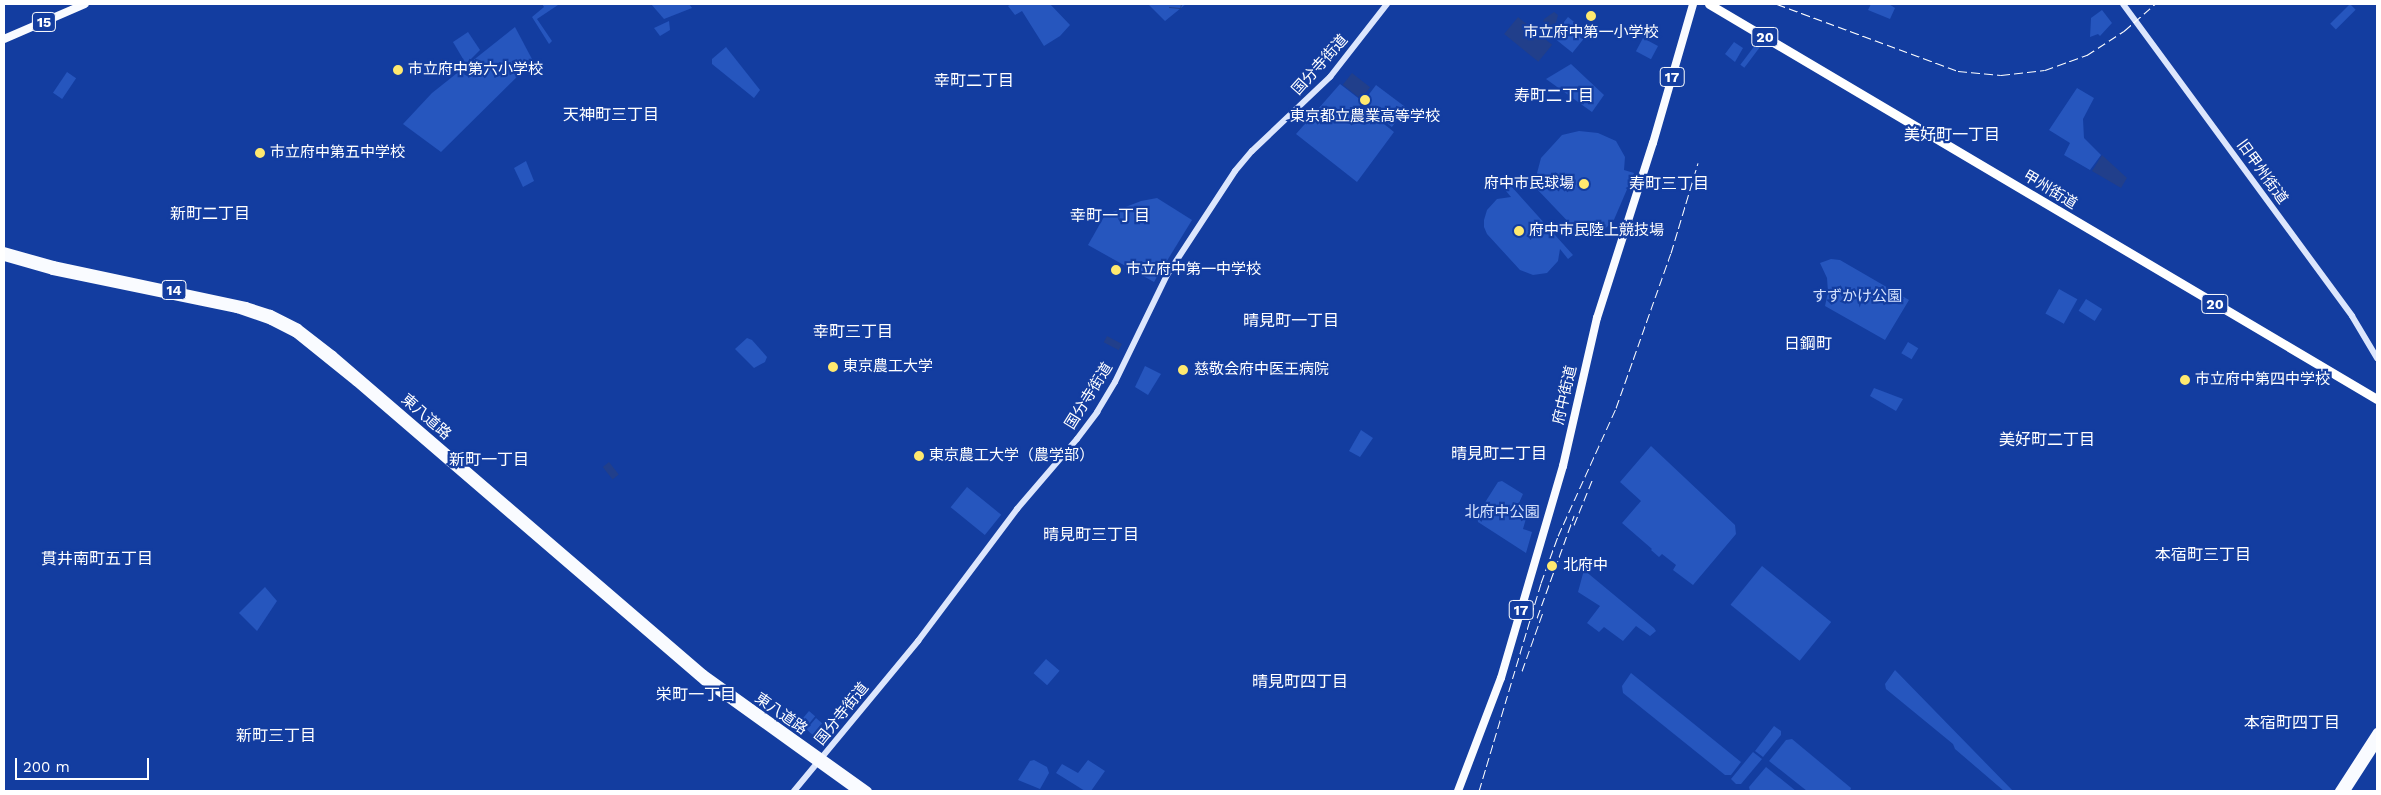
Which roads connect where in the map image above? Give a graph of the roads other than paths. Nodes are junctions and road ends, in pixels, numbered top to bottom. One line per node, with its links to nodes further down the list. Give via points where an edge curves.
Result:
1 (85, 4): 6 (main road, 15)
2 (1387, 4): 14 (main road, 国分寺街道, via 1330,77 1235,171 1167,275 1097,412 1017,509 918,642)
3 (1693, 4): 18 (main road, 府中街道 / 17, via 1597,318 1563,466 1504,668 1487,722)
4 (1709, 4): 10 (highway, 甲州街道 / 20)
5 (2123, 4): 9 (main road, 旧甲州街道, via 2352,316)
6 (4, 39)
7 (4, 251): 11 (main road, 東八道路 / 14, via 53,265 246,306 289,323 334,355)
8 (4, 257): 11 (main road, 東八道路 / 14, via 53,271 237,309 295,333)
9 (2377, 358)
10 (2377, 400)
11 (702, 676): 14 (main road, 東八道路 / 14)
12 (2377, 732): 19 (main road)
13 (2377, 743): 20 (main road)
14 (820, 761): 15 (main road, 国分寺街道); 16 (main road, 東八道路 / 14); 17 (main road, 東八道路 / 14)
15 (794, 791)
16 (857, 791)
17 (868, 791)
18 (1458, 791)
19 (2339, 791)
20 (2346, 791)

